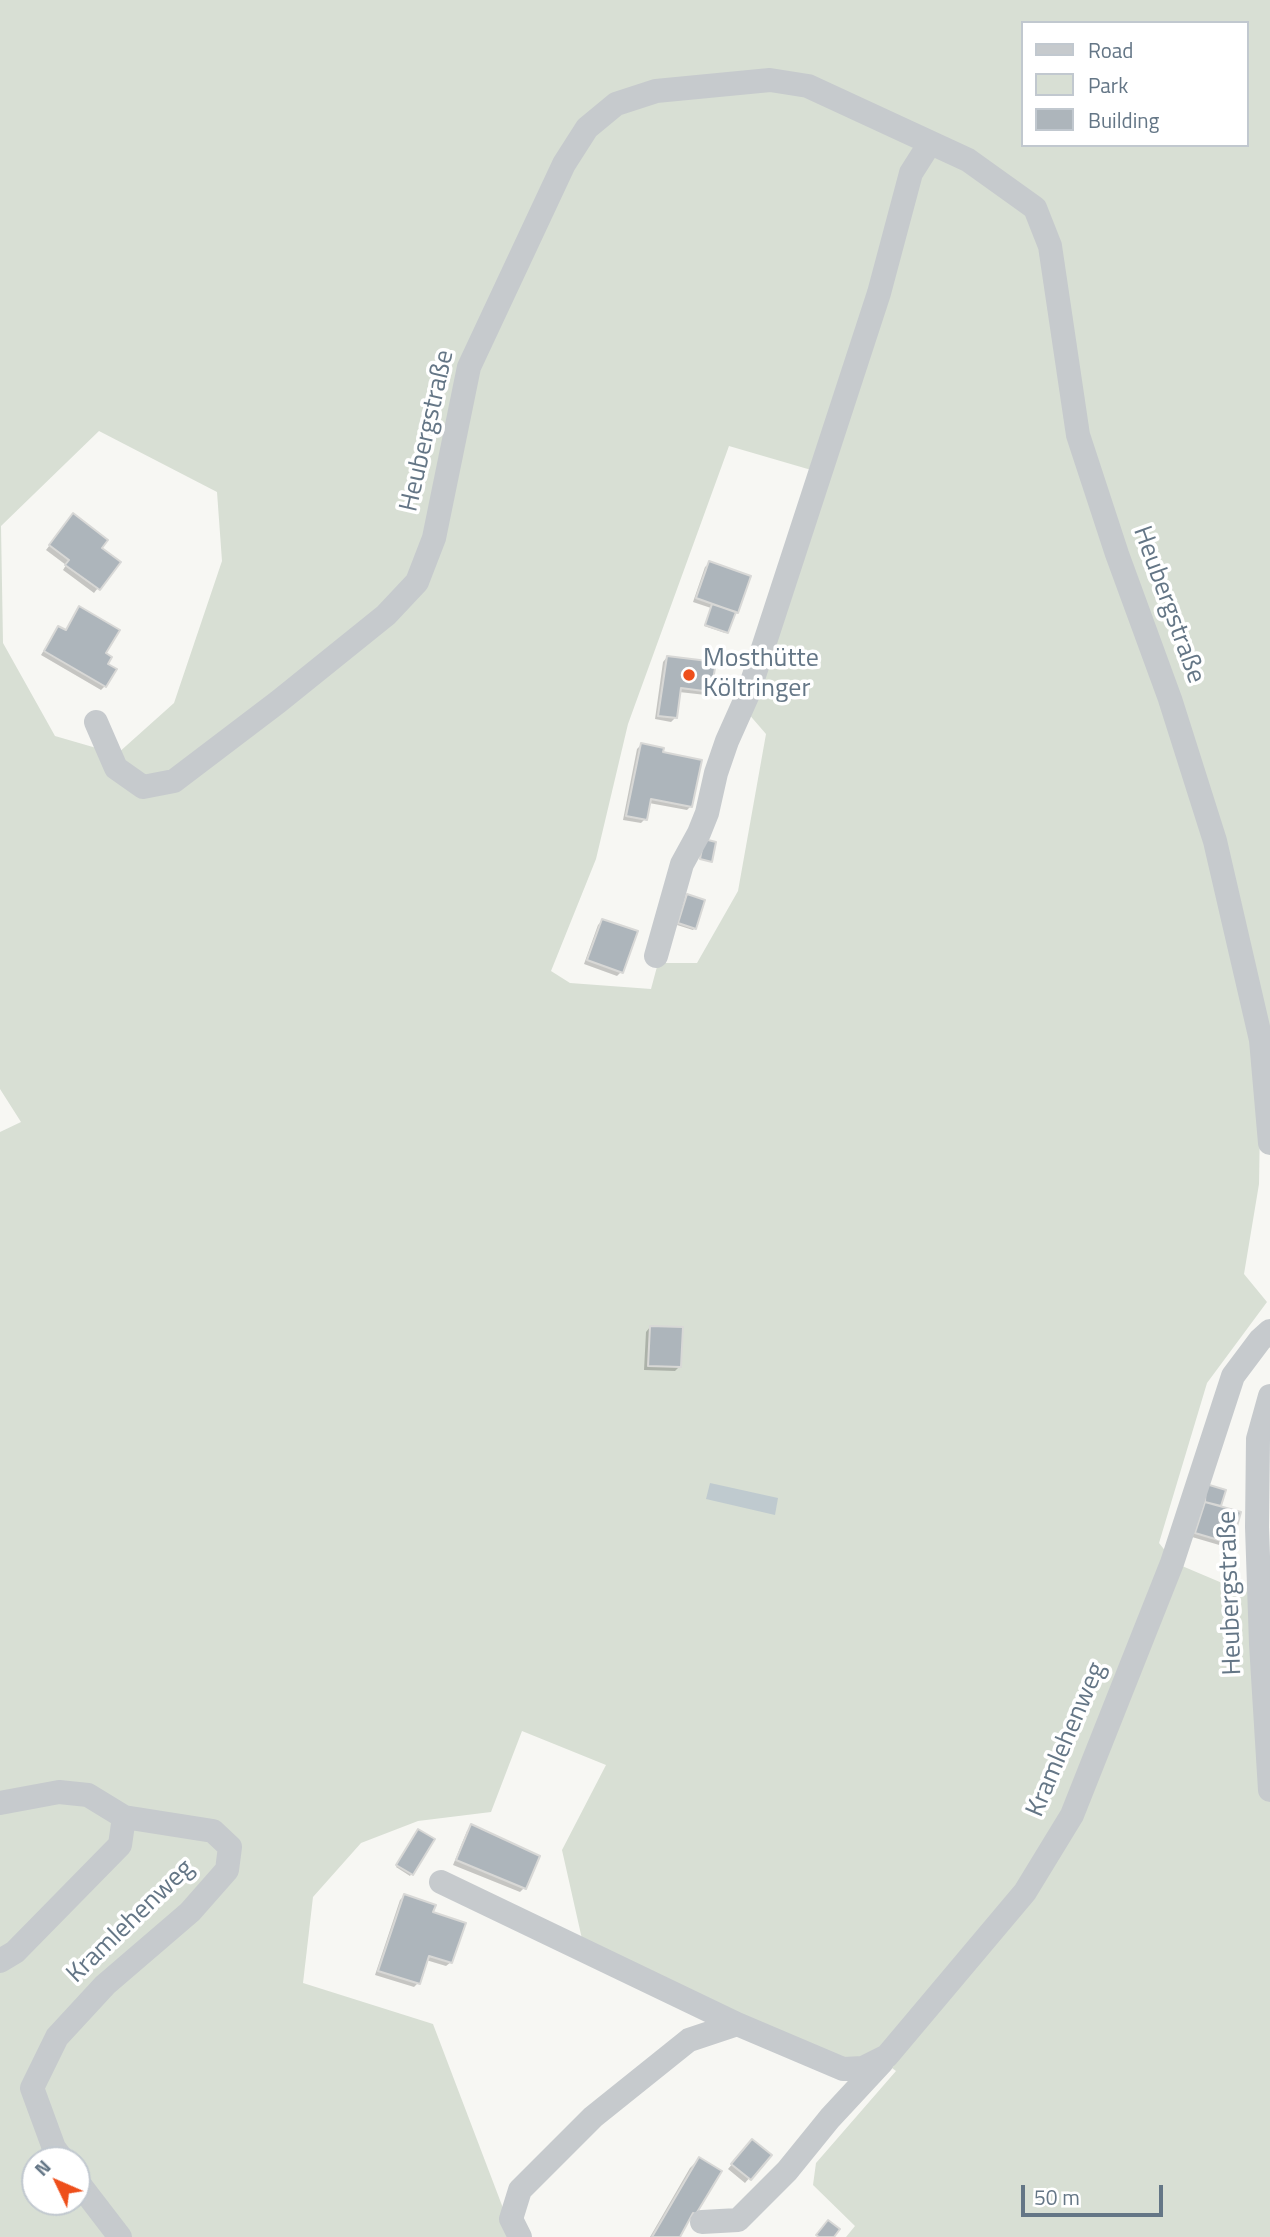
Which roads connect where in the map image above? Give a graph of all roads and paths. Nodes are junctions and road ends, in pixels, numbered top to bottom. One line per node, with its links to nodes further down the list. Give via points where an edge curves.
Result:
1 (930, 143): 2 (street, Heubergstraße, via 808,86 770,80 656,91 616,104 587,128 564,164 469,367 434,538 416,582 386,615 174,781 143,787 116,768); 3 (street, via 911,173 871,319 748,694 723,752 707,813 682,864); 4 (street, Heubergstraße, via 968,160 1035,208 1050,246 1078,435 1214,841 1261,1040)
2 (96, 722)
3 (656, 956)
4 (1270, 1143)
5 (1270, 1331): 15 (street, Kramlehenweg, via 1233,1376 1172,1563 1072,1815 1025,1892)
6 (1270, 1396): 7 (street, Heubergstraße, via 1258,1439 1257,1527)
7 (1270, 1790)
8 (0, 1803): 9 (street, via 59,1793 88,1795)
9 (124, 1817): 11 (street, via 120,1845 15,1952); 16 (street, Kramlehenweg, via 213,1831 230,1847 227,1870 190,1912 105,1986 57,2037 32,2088)
10 (441, 1882): 12 (street, Kramlehenweg)
11 (0, 1961)
12 (696, 2004): 13 (street, Kramlehenweg); 14 (street)
13 (737, 2024): 14 (street); 15 (street, Kramlehenweg, via 844,2069 863,2068)
14 (689, 2040): 20 (street, via 593,2117 520,2190 511,2219)
15 (887, 2056): 18 (street, via 738,2220)
16 (53, 2146)
17 (91, 2199): 19 (street)
18 (702, 2222)
19 (120, 2237)
20 (520, 2237)

